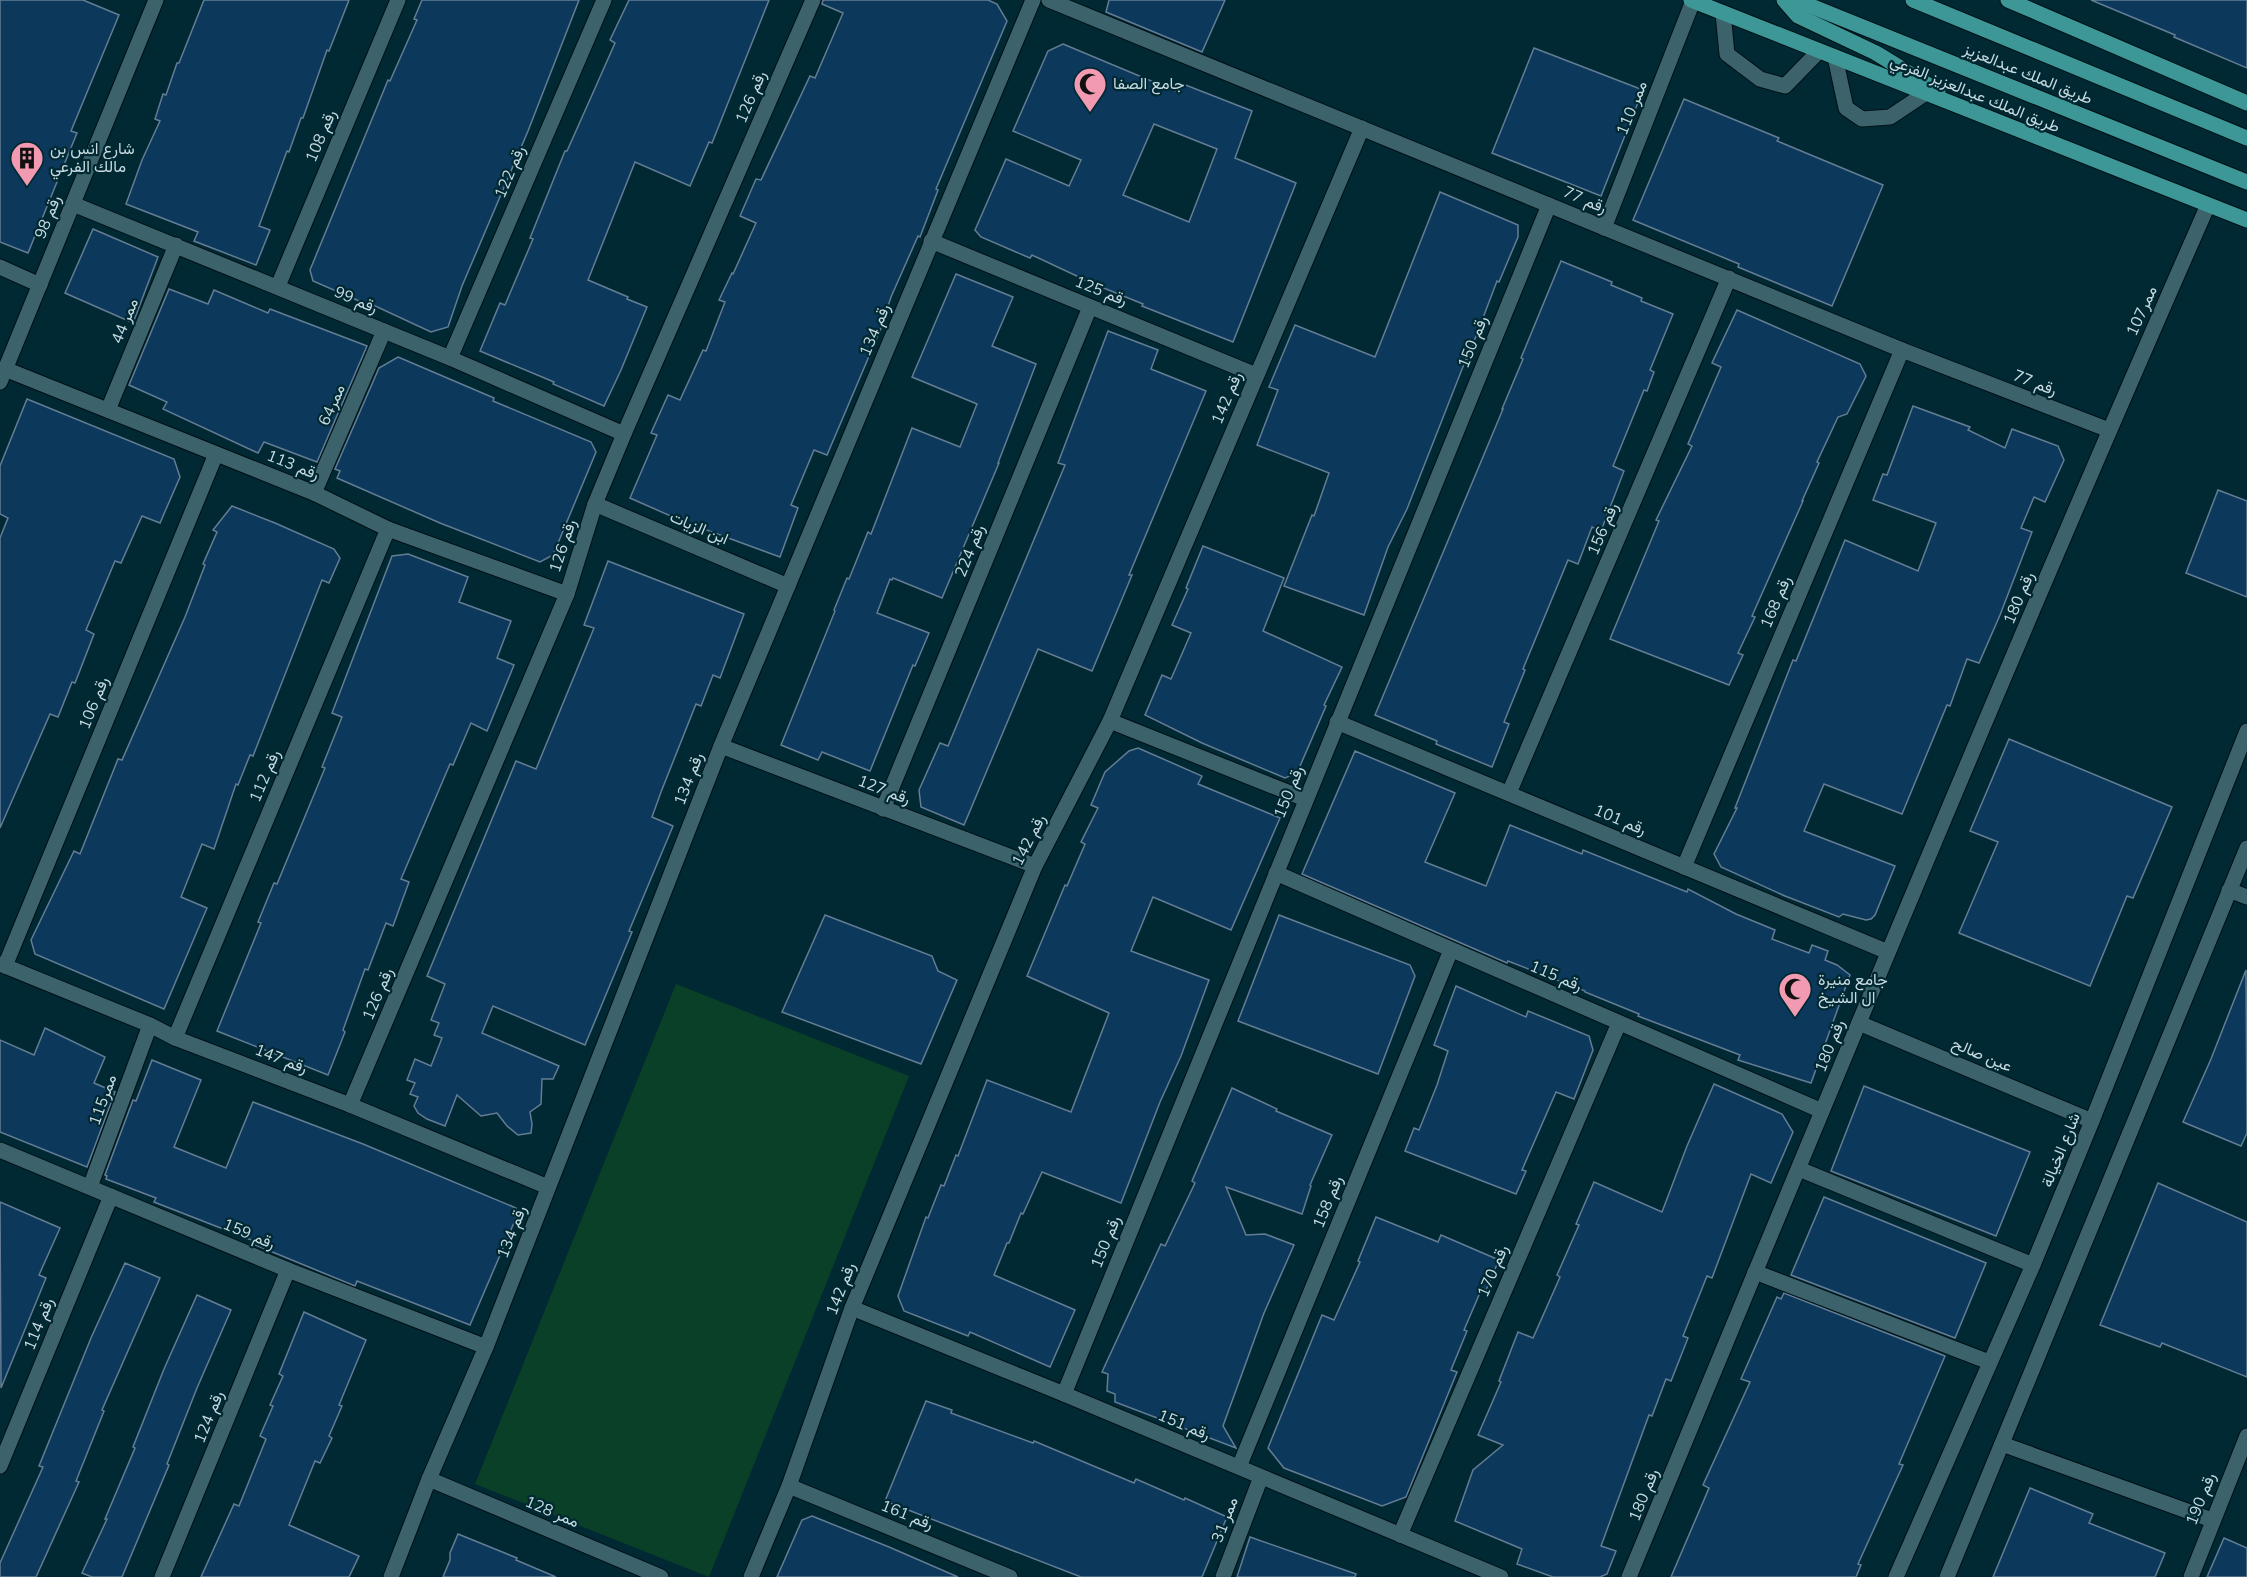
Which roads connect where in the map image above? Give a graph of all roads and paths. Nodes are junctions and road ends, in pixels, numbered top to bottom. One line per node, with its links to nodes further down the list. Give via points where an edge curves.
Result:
1 (156, 0): 21 (street, رقم 98)
2 (398, 0): 31 (street, رقم 108)
3 (604, 0): 35 (street, رقم 122)
4 (813, 0): 40 (street, رقم 126)
5 (1033, 0): 26 (street, رقم 134)
6 (1049, 0): 18 (street, رقم 77)
7 (1784, 0): 17 (main road, via 1798,16 1876,53)
8 (1796, 0): 20 (main road, طريق الملك عبدالعزيز)
9 (1912, 0): 19 (main road, طريق الملك عبدالعزيز)
10 (2008, 0): 16 (main road)
11 (1692, 1): 12 (main road, طريق الملك عبدالعزيز الفرعي); 25 (street, 110 ممر)
12 (1723, 13): 13 (main road, طريق الملك عبدالعزيز الفرعي); 13 (street, via 1727,54 1760,79 1785,86)
13 (1819, 51): 14 (main road, طريق الملك عبدالعزيز الفرعي)
14 (1835, 57): 15 (main road, طريق الملك عبدالعزيز الفرعي); 15 (street, via 1846,108 1862,119 1890,117)
15 (1926, 93): 17 (main road, طريق الملك عبدالعزيز الفرعي)
16 (2247, 103)
17 (1965, 109): 23 (main road, طريق الملك عبدالعزيز الفرعي)
18 (1362, 128): 22 (street, رقم 77); 37 (street, رقم 142)
19 (2247, 138)
20 (2247, 182)
21 (73, 204): 27 (street, رقم 99); 30 (street, رقم 98)
22 (1549, 205): 25 (street, رقم 77); 48 (street, رقم 150)
23 (2208, 205): 24 (main road, طريق الملك عبدالعزيز الفرعي); 39 (street, ممر107)
24 (2247, 220)
25 (1604, 228): 29 (street, رقم 77)
26 (932, 241): 32 (street, رقم 125); 45 (street, رقم 134)
27 (176, 245): 31 (street, رقم 99); 38 (street, ممر 44)
28 (0, 267): 30 (street)
29 (1729, 278): 34 (street, رقم 77); 51 (street, رقم 156)
30 (40, 285): 36 (street, رقم 98)
31 (278, 286): 33 (street, رقم 99)
32 (1090, 306): 37 (street, رقم 125); 53 (street, رقم 224)
33 (384, 332): 35 (street, رقم 99); 42 (street, ممر64)
34 (1902, 350): 39 (street, رقم 77); 56 (street, رقم 168)
35 (450, 358): 40 (street, رقم 99)
36 (3, 375): 38 (street, رقم 113)
37 (1256, 375): 47 (street, رقم 142)
38 (108, 410): 41 (street, رقم 113)
39 (2109, 430): 61 (street, رقم 180)
40 (624, 434): 43 (street, رقم 126)
41 (216, 454): 42 (street, رقم 113); 62 (street, رقم 106)
42 (314, 493): 44 (street, رقم 113)
43 (595, 504): 45 (street, ابن الزيات); 46 (street, رقم 126)
44 (388, 529): 46 (street, رقم 113); 66 (street, رقم 112)
45 (788, 586): 50 (street, رقم 134)
46 (567, 594): 67 (street, رقم 126)
47 (1110, 721): 52 (street); 55 (street, رقم 142)
48 (1337, 722): 51 (street, رقم 101); 52 (street, رقم 150)
49 (2247, 731): 69 (street, شارع الخيالة)
50 (721, 746): 53 (street, رقم 127); 73 (street, رقم 134)
51 (1509, 793): 56 (street, رقم 101)
52 (1305, 800): 57 (street, رقم 150)
53 (883, 809): 55 (street, رقم 127)
54 (2247, 848): 58 (street)
55 (1035, 866): 78 (street, رقم 142)
56 (1684, 867): 61 (street, رقم 101)
57 (1276, 873): 60 (street, رقم 115); 81 (street, رقم 150)
58 (2229, 890): 59 (street); 83 (street)
59 (2247, 897)
60 (1451, 950): 63 (street, رقم 115); 85 (street, رقم 158)
61 (1888, 952): 64 (street, رقم 180)
62 (2, 965): 65 (street, رقم 147)
63 (1619, 1023): 68 (street, رقم 115); 90 (street, رقم 170)
64 (1859, 1023): 68 (street, رقم 180); 69 (street, عين صالح)
65 (150, 1025): 66 (street, رقم 147); 72 (street, ممر115)
66 (175, 1038): 67 (street, رقم 147)
67 (350, 1105): 73 (street, رقم 147)
68 (1822, 1111): 71 (street, رقم 180)
69 (2092, 1121): 75 (street, شارع الخيالة)
70 (0, 1150): 72 (street, رقم 159)
71 (1799, 1169): 75 (street); 77 (street, رقم 180)
72 (90, 1187): 74 (street, رقم 159)
73 (548, 1188): 79 (street, رقم 134)
74 (111, 1197): 76 (street, رقم 159); 84 (street, رقم 114)
75 (2033, 1264): 80 (street, شارع الخيالة)
76 (288, 1270): 79 (street, رقم 159); 92 (street, رقم 124)
77 (1755, 1272): 80 (street); 99 (street, رقم 180)
78 (852, 1308): 81 (street, رقم 151); 88 (street, رقم 142)
79 (486, 1347): 87 (street, رقم 134)
80 (1989, 1362): 100 (street, شارع الخيالة)
81 (1064, 1394): 85 (street, رقم 151)
82 (2247, 1436): 89 (street, رقم 190)
83 (2002, 1444): 89 (street); 101 (street)
84 (0, 1466)
85 (1239, 1467): 86 (street, رقم 151)
86 (1262, 1477): 90 (street, رقم 151); 97 (street, ممر 31)
87 (429, 1479): 93 (street, رقم 134); 94 (street, ممر 128)
88 (789, 1486): 91 (street, رقم 161); 95 (street, رقم 142)
89 (2212, 1520): 102 (street, رقم 190)
90 (1400, 1534): 98 (street, رقم 151)
91 (992, 1574): 96 (street, رقم 161)
92 (162, 1577)
93 (391, 1577)
94 (661, 1577)
95 (751, 1577)
96 (1010, 1577)
97 (1223, 1577)
98 (1501, 1577)
99 (1629, 1577)
100 (1896, 1577)
101 (1947, 1577)
102 (2191, 1577)

